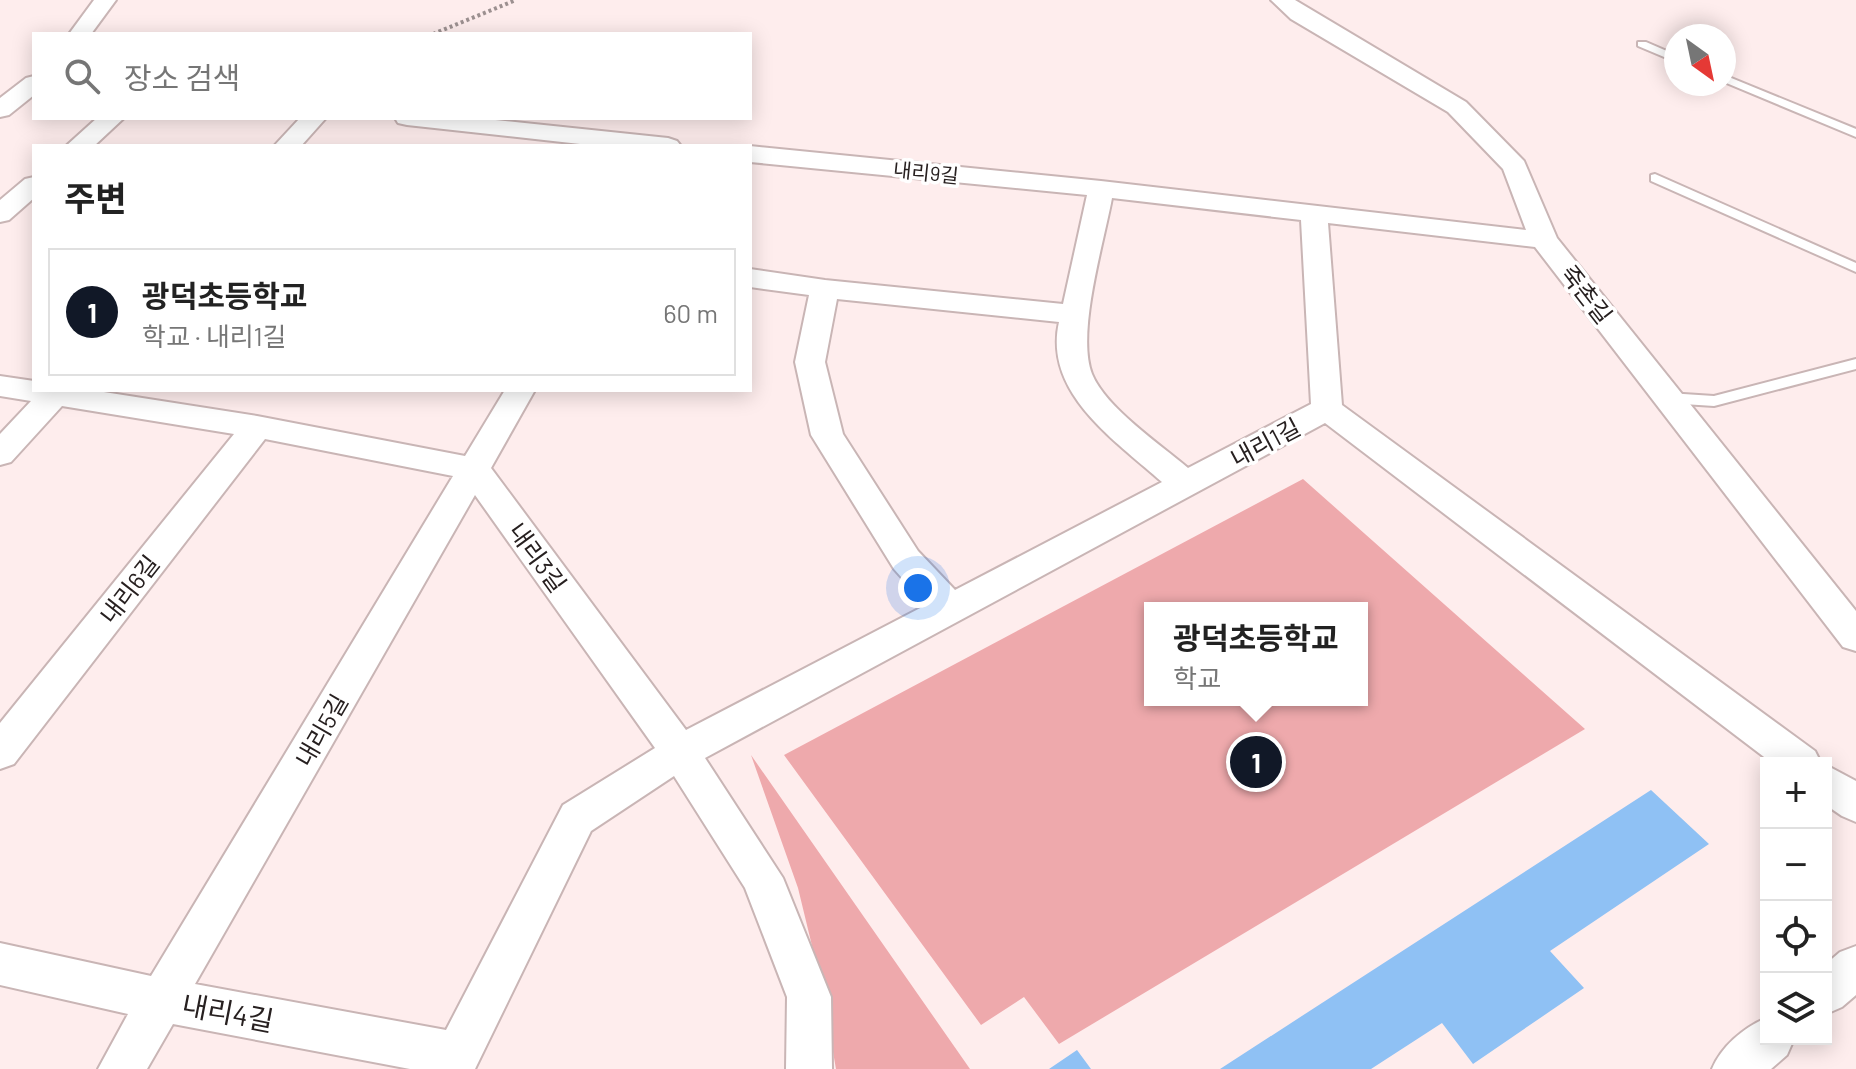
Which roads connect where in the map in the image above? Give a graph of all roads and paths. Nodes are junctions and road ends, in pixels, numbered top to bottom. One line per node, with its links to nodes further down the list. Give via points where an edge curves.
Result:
1 (105, 0): 4 (street)
2 (514, 0): 5 (path)
3 (1282, 0): 24 (street, 죽촌길, via 1457,107 1515,166)
4 (81, 32)
5 (438, 32)
6 (1642, 44): 7 (lane)
7 (1664, 54)
8 (1736, 83): 14 (lane)
9 (32, 85): 10 (street)
10 (0, 110)
11 (110, 120): 15 (street)
12 (312, 120): 16 (street)
13 (425, 120): 17 (street)
14 (1856, 133)
15 (81, 144)
16 (289, 144)
17 (647, 144)
18 (752, 154): 21 (street, 내리9길)
19 (1655, 178): 25 (lane)
20 (32, 187): 23 (street)
21 (1101, 189): 22 (street, 내리9길); 28 (street)
22 (1314, 213): 24 (street, 내리9길); 35 (street)
23 (0, 214)
24 (1544, 240): 34 (street, 죽촌길)
25 (1856, 268)
26 (752, 278): 27 (street)
27 (825, 289): 28 (street); 40 (street, via 810,362 827,435 906,560)
28 (1075, 314): 39 (street, via 1070,339 1077,375 1099,408)
29 (1856, 364): 34 (lane, via 1714,401)
30 (0, 386): 31 (street)
31 (32, 389)
32 (57, 392): 36 (street); 37 (street)
33 (519, 392): 38 (street, 내리5길)
34 (1668, 398): 41 (street, 죽촌길)
35 (1327, 409): 39 (street, 내리1길); 44 (street, 내리1길)
36 (257, 427): 38 (street); 42 (street, 내리6길)
37 (0, 454)
38 (474, 469): 43 (street, 내리3길); 50 (street, 내리5길)
39 (1185, 484): 40 (street, 내리1길)
40 (951, 609): 43 (street, 내리1길)
41 (1856, 637)
42 (0, 752)
43 (680, 752): 52 (street, 내리4길, via 577,818); 54 (street, 내리3길, via 762,878 809,997)
44 (1793, 757)
45 (1832, 786): 46 (street)
46 (1856, 804)
47 (0, 964): 50 (street, 내리4길)
48 (1856, 967): 49 (street)
49 (1832, 987)
50 (163, 1000): 52 (street, 내리4길); 53 (street, 내리5길)
51 (1764, 1045): 55 (street)
52 (454, 1062)
53 (121, 1069)
54 (809, 1069)
55 (1735, 1069)

